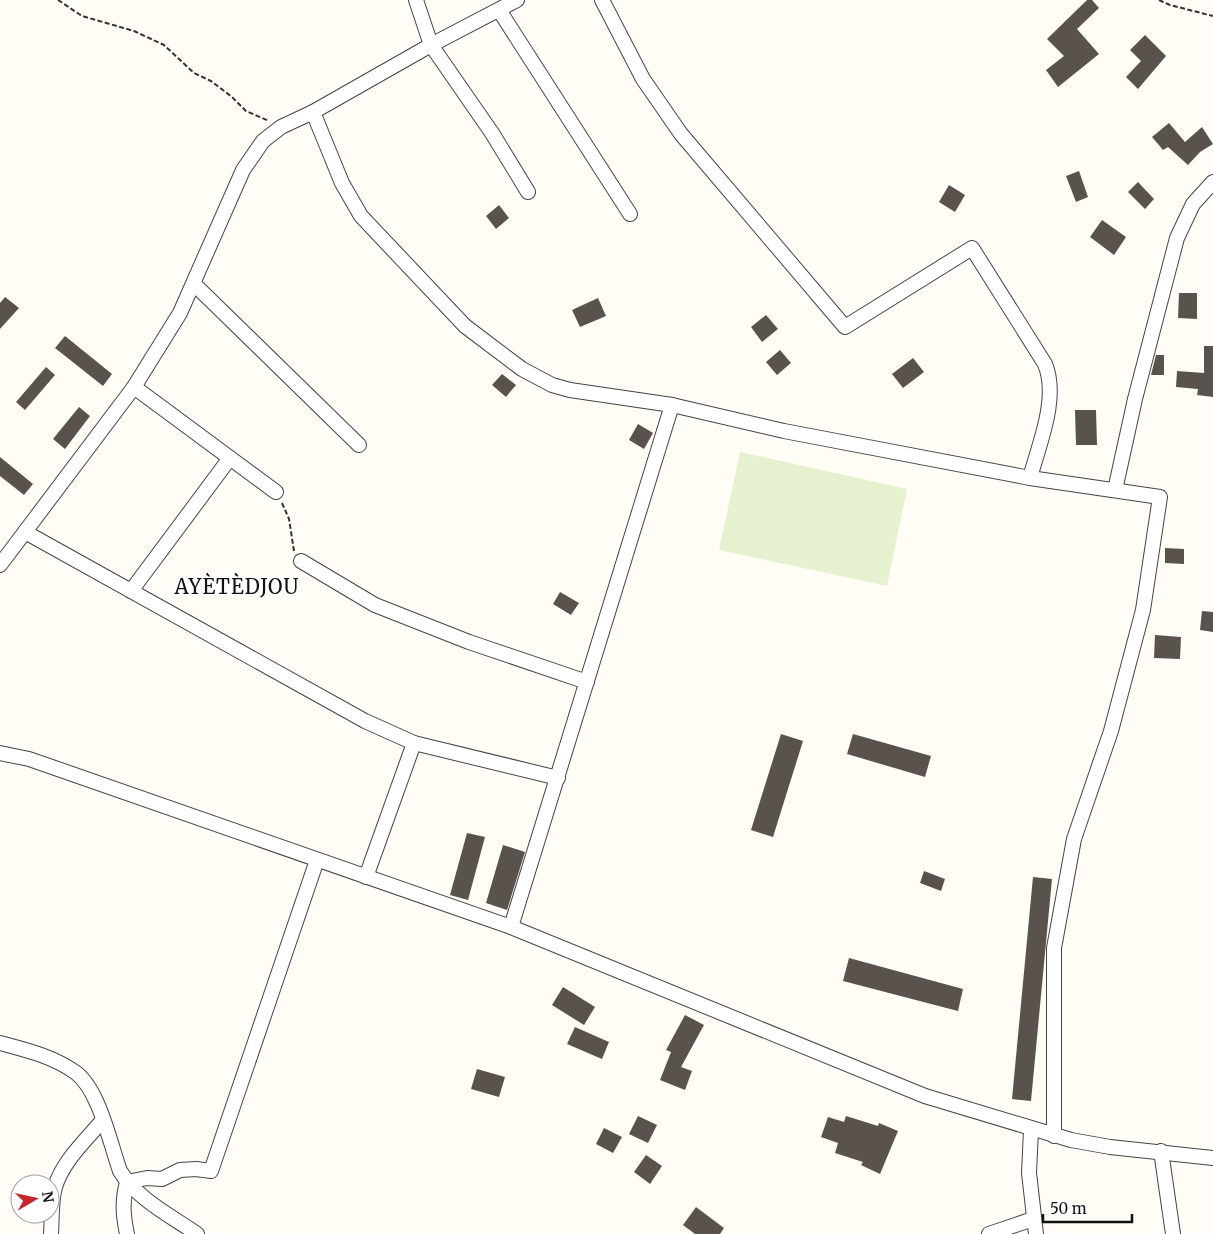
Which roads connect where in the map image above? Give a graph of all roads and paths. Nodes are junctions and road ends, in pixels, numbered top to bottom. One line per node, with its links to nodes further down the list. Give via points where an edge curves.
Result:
1 (58, 0): 10 (path, via 82,16 134,31 164,45 194,73 211,81 246,111)
2 (416, 0): 8 (street)
3 (517, 0): 6 (street)
4 (602, 0): 19 (street, via 643,79 681,134 845,327 972,248 1050,377 1050,398)
5 (1159, 0): 7 (path)
6 (499, 10): 8 (street); 13 (street)
7 (1213, 16)
8 (431, 45): 9 (street); 12 (street)
9 (313, 112): 10 (street); 16 (street, via 342,183 361,216 481,341 552,385)
10 (282, 127): 14 (street, via 263,141 243,170)
11 (1213, 182): 20 (street, via 1193,204 1177,238 1135,399)
12 (528, 192)
13 (630, 214)
14 (194, 284): 15 (street); 17 (street)
15 (134, 387): 18 (street); 22 (street)
16 (672, 405): 19 (street, via 784,431); 26 (street)
17 (359, 445)
18 (230, 458): 21 (street); 25 (street)
19 (1030, 478): 20 (street)
20 (1116, 490): 36 (street, via 1160,497 1144,610 1111,731 1074,839 1054,948)
21 (276, 492): 23 (path, via 289,519 294,554)
22 (25, 532): 24 (street); 25 (street)
23 (301, 561): 26 (street, via 390,611)
24 (0, 565)
25 (131, 591): 27 (street, via 328,702)
26 (587, 682): 29 (street)
27 (414, 743): 29 (street); 31 (street)
28 (0, 753): 30 (street, via 29,759)
29 (558, 778): 32 (street)
30 (317, 860): 31 (street); 39 (street, via 211,1172 196,1168 180,1170 162,1179)
31 (366, 877): 32 (street)
32 (511, 927): 35 (street, via 926,1096)
33 (0, 1043): 34 (street, via 46,1056 76,1072 91,1091)
34 (102, 1121): 39 (street); 41 (street, via 66,1164 54,1188)
35 (1031, 1130): 36 (street); 40 (street, via 1029,1173)
36 (1054, 1136): 37 (street, via 1110,1147)
37 (1161, 1152): 38 (street); 46 (street)
38 (1213, 1158)
39 (127, 1182): 42 (street, via 122,1199); 43 (street)
40 (1033, 1219): 44 (street); 45 (street)
41 (51, 1234)
42 (127, 1234)
43 (197, 1234)
44 (989, 1234)
45 (1036, 1234)
46 (1172, 1234)

